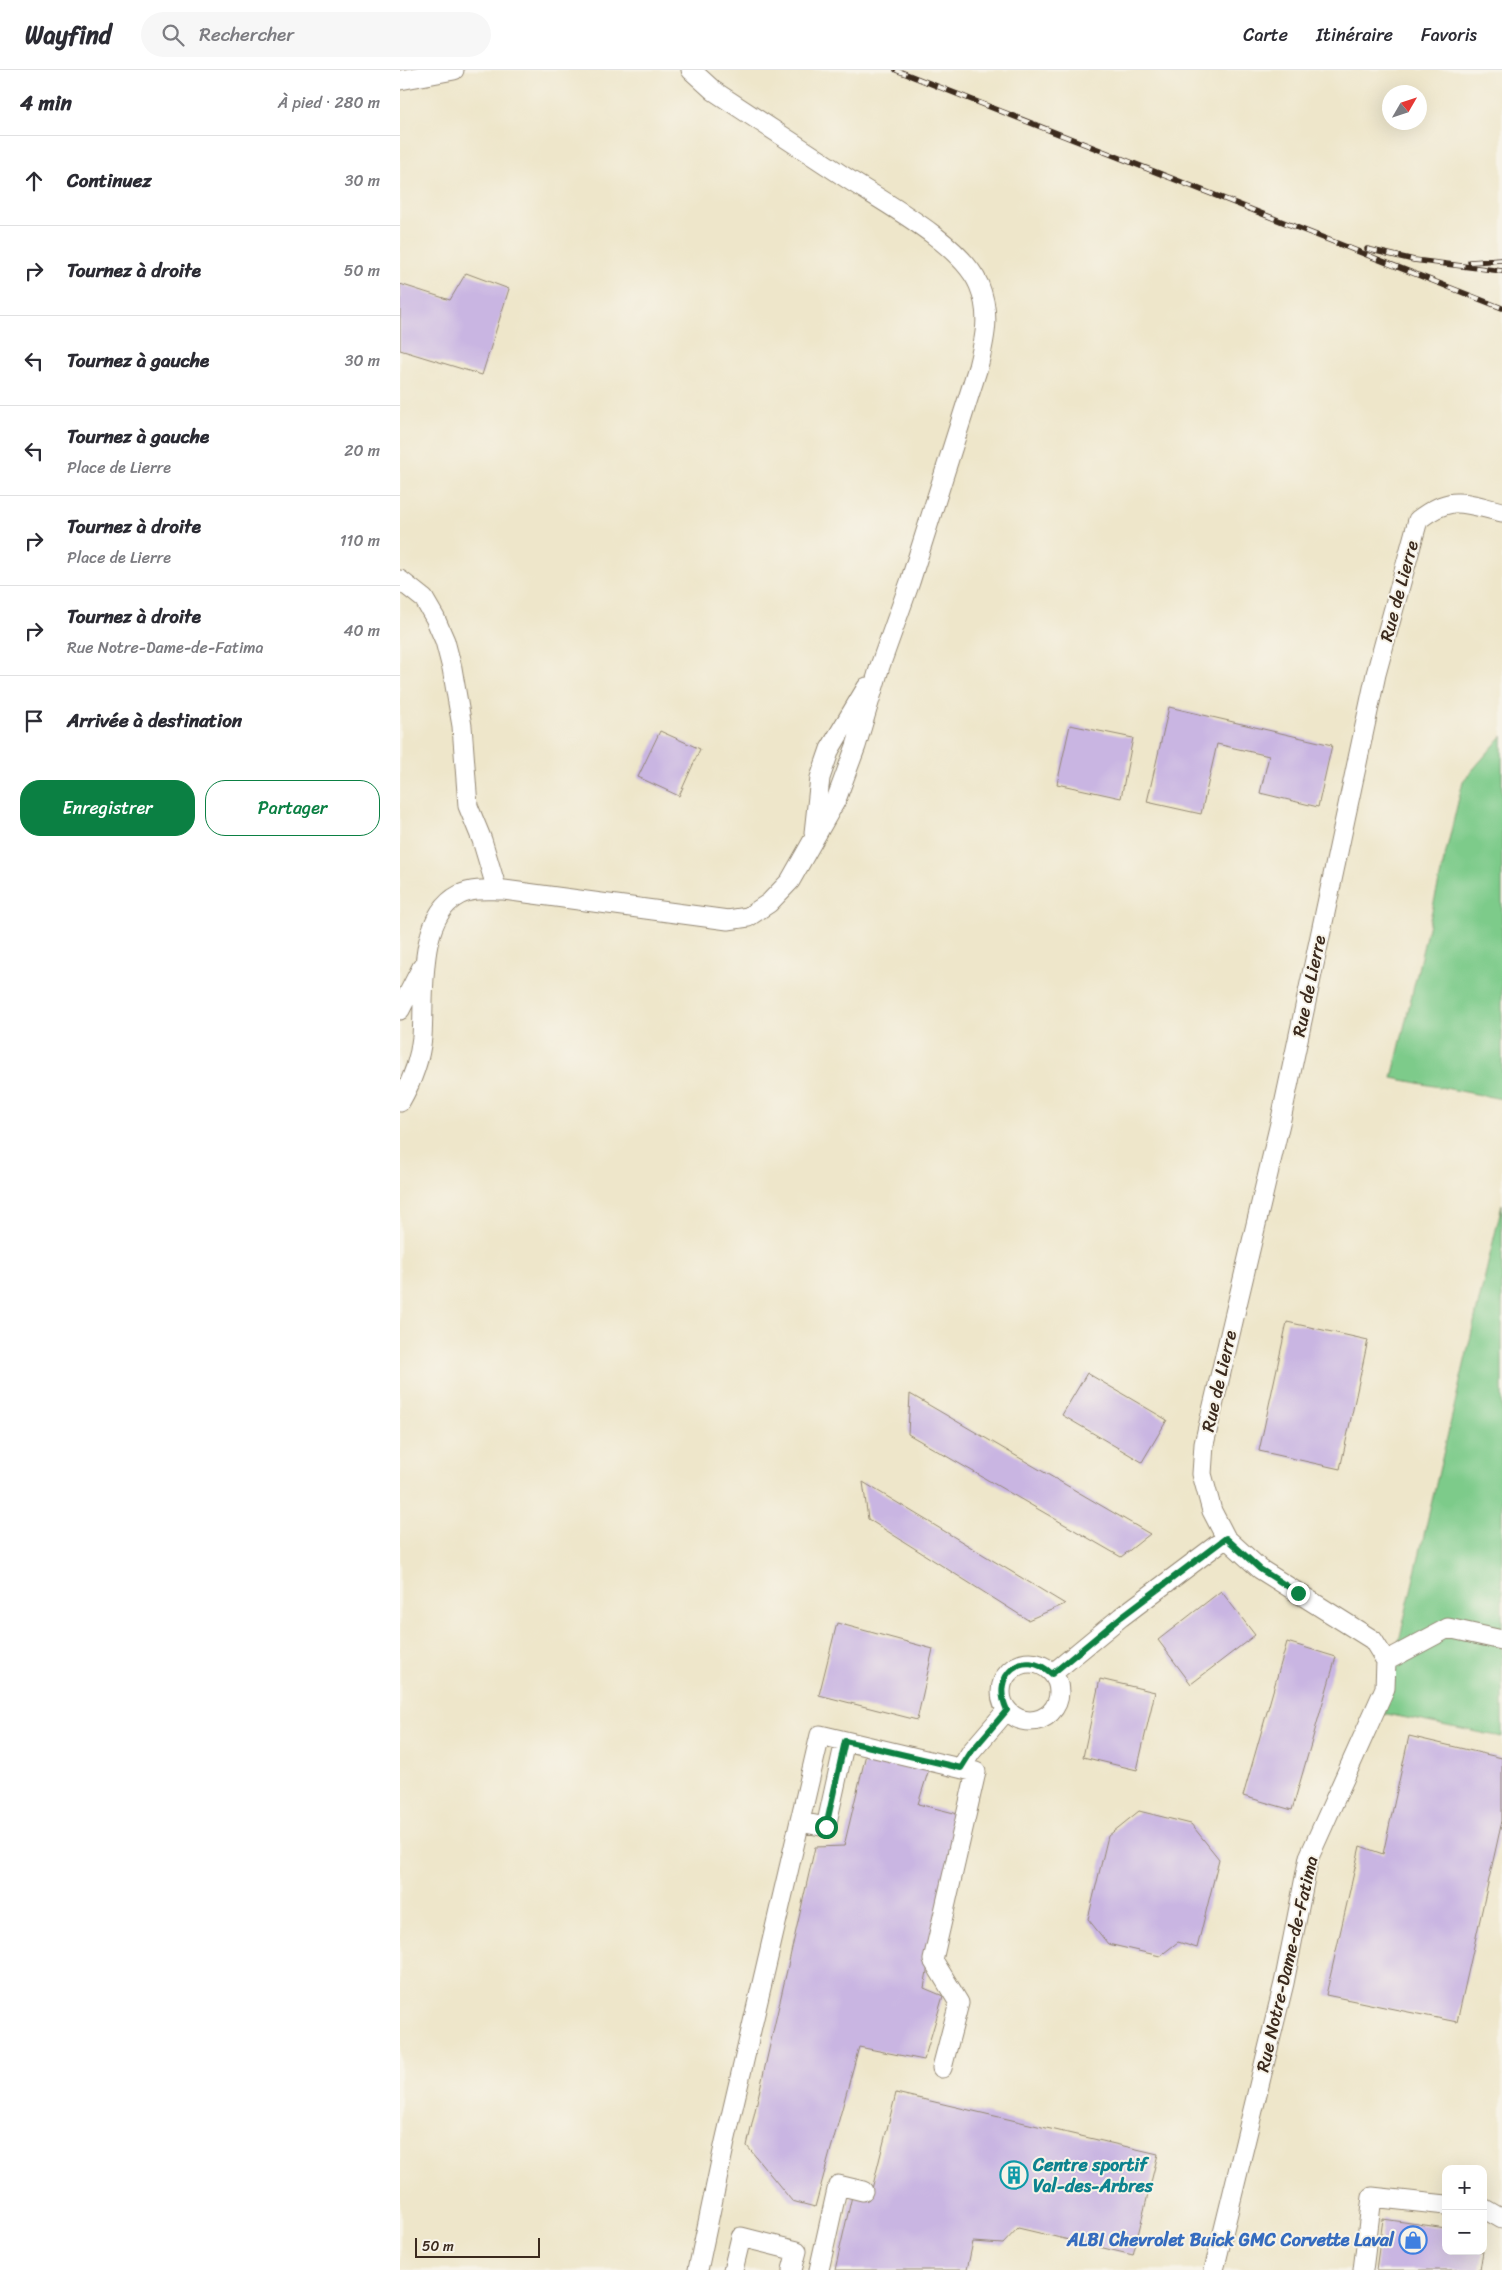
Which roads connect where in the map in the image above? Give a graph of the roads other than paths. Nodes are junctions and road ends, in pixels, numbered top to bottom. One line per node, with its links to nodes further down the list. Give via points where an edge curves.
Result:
1 (454, 70): 3 (street)
2 (691, 70): 6 (street, via 714,91 939,240 968,268 978,284 985,301 986,336 856,746 836,800 790,881 769,903 748,917 728,920)
3 (400, 80)
4 (1502, 512): 10 (street, Rue de Lierre, via 1458,502 1436,506 1418,520 1376,674 1281,1119 1204,1444 1202,1474 1212,1511)
5 (400, 580): 6 (street, via 424,599 445,641 462,726 468,806)
6 (497, 890): 7 (street, via 476,890 459,895 446,905 437,919)
7 (423, 964): 8 (street); 9 (street, via 422,1039 415,1068)
8 (400, 1010)
9 (400, 1102)
10 (1226, 1538): 12 (street, via 1260,1569 1373,1640); 13 (street)
11 (1502, 1640): 12 (street, via 1448,1628)
12 (1386, 1662): 27 (street, Rue Notre-Dame-de-Fatima, via 1385,1688 1309,1857 1284,1983)
13 (1052, 1674): 14 (street, via 1059,1691 1058,1700 1047,1715 1029,1721); 14 (street, via 1036,1663 1017,1666 1009,1671 1001,1689)
14 (1007, 1710): 16 (street)
15 (845, 1741): 16 (street); 17 (street, via 826,1827); 17 (street, via 820,1735)
16 (961, 1768): 18 (street, via 976,1772 933,1960 959,2003)
17 (800, 1822): 23 (street)
18 (942, 2068)
19 (863, 2191): 26 (street, via 838,2185)
20 (1442, 2205): 28 (street, via 1372,2197)
21 (1486, 2210): 22 (street)
22 (1502, 2219)
23 (698, 2270)
24 (733, 2270): 25 (street, via 741,2237 797,2251)
25 (792, 2270)
26 (819, 2270)
27 (1214, 2270)
28 (1363, 2270)

